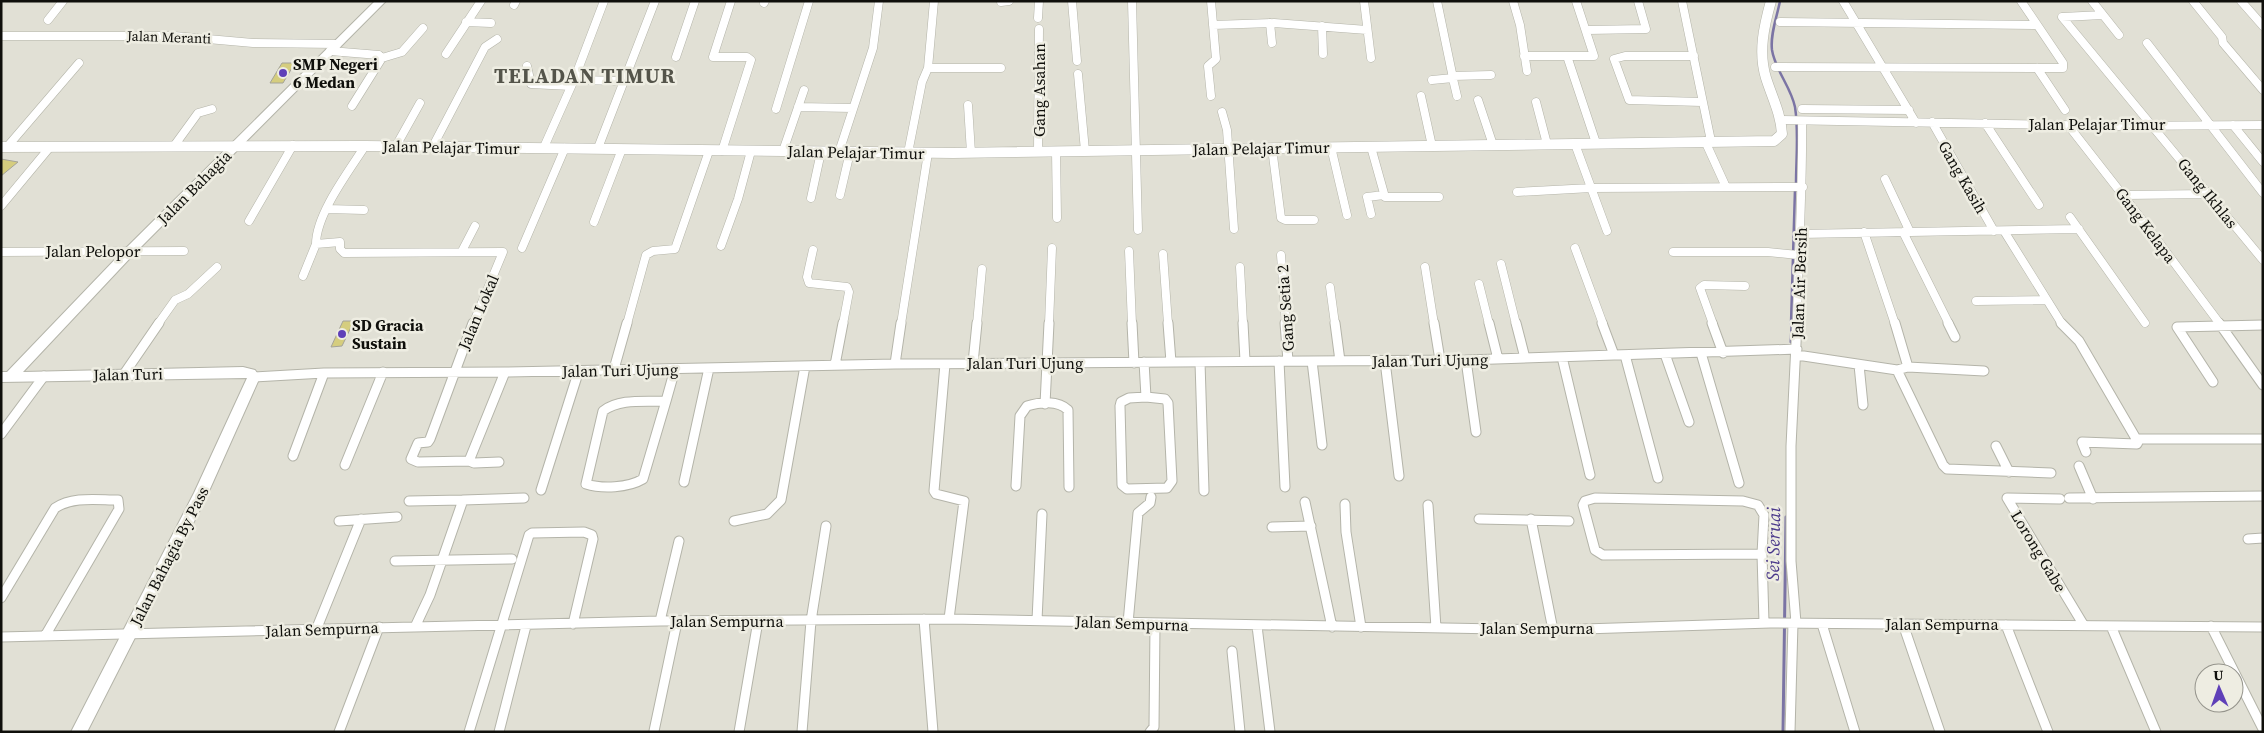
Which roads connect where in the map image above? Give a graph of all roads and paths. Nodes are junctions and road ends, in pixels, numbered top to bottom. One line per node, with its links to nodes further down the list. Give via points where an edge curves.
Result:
1 (63, 1): 31 (street)
2 (380, 1): 50 (main road, Jalan Bahagia)
3 (481, 1): 32 (street)
4 (604, 1): 73 (street)
5 (655, 1): 72 (street)
6 (695, 1): 56 (street)
7 (731, 1): 126 (street, via 712,57 748,57 751,60)
8 (809, 1): 88 (street)
9 (879, 1): 86 (street, via 873,48)
10 (934, 1): 64 (street)
11 (1009, 1): 28 (street)
12 (1039, 1): 30 (street)
13 (1072, 1): 59 (street)
14 (1132, 1): 124 (street)
15 (1210, 1): 37 (street)
16 (1364, 1): 43 (street)
17 (1437, 1): 70 (street)
18 (1513, 1): 53 (street)
19 (1576, 1): 44 (street)
20 (1638, 1): 44 (street, via 1646,29)
21 (1682, 1): 55 (street)
22 (1772, 1): 93 (street, via 1766,19 1763,67)
23 (1843, 1): 38 (street)
24 (2021, 1): 39 (street)
25 (2092, 1): 29 (street)
26 (2193, 1): 75 (street)
27 (2241, 1): 36 (street)
28 (1001, 2)
29 (2103, 15): 45 (street); 99 (street, Gang Ikhlas, via 2062,17)
30 (1038, 18)
31 (48, 20)
32 (466, 22): 34 (street); 51 (street)
33 (1780, 22): 38 (street)
34 (491, 23)
35 (1270, 23): 37 (street); 40 (street); 48 (street)
36 (2262, 23)
37 (1213, 24): 76 (street, via 1216,60 1208,66)
38 (1856, 24): 39 (street); 63 (street)
39 (2037, 25): 66 (street, via 2064,66)
40 (1322, 26): 43 (street); 52 (street)
41 (423, 28): 57 (street, via 405,53)
42 (1039, 29): 129 (street, Gang Asahan)
43 (1368, 30): 58 (street)
44 (1587, 30): 54 (street, via 1594,56)
45 (2119, 35)
46 (1, 36): 50 (street, Jalan Meranti, via 174,36)
47 (497, 39): 112 (street, via 485,47)
48 (1272, 43)
49 (2147, 43): 97 (street)
50 (334, 48): 57 (street, Jalan Meranti); 106 (main road, Jalan Bahagia)
51 (446, 54)
52 (1323, 54)
53 (1524, 56): 54 (street); 67 (street)
54 (1567, 56): 103 (street)
55 (1694, 56): 81 (street); 81 (street, via 1625,56 1614,59 1629,100)
56 (676, 57)
57 (382, 58): 84 (street)
58 (1371, 58)
59 (1077, 61)
60 (79, 63): 115 (street)
61 (526, 66): 73 (street, via 530,84)
62 (1778, 67): 63 (street)
63 (1883, 67): 66 (street); 90 (street)
64 (928, 68): 65 (street); 135 (street, via 922,82)
65 (1001, 68)
66 (2037, 68): 91 (street)
67 (1527, 71)
68 (1078, 74): 131 (street)
69 (1490, 75): 70 (street)
70 (1453, 77): 71 (street); 78 (street)
71 (1432, 80)
72 (624, 81): 73 (street); 120 (street)
73 (572, 83): 117 (street)
74 (804, 90): 85 (street)
75 (2263, 90)
76 (1211, 96)
77 (1422, 96): 114 (street)
78 (1457, 96)
79 (1478, 100): 108 (street)
80 (1536, 102): 104 (street)
81 (1702, 102): 102 (street)
82 (420, 103): 111 (street)
83 (968, 105): 137 (street)
84 (352, 106)
85 (798, 107): 86 (street); 128 (street)
86 (853, 108): 133 (street)
87 (212, 109): 109 (street, via 198,113)
88 (776, 109)
89 (1802, 109): 90 (street)
90 (1909, 110): 94 (street)
91 (2065, 110)
92 (1222, 112): 123 (street, via 1227,130)
93 (1794, 120): 94 (street); 102 (street, via 1774,141); 140 (street, Jalan Air Bersih)
94 (1916, 122): 95 (street)
95 (1932, 122): 96 (street, Jalan Pelajar Timur); 167 (street, Gang Kasih)
96 (1985, 123): 98 (street, Jalan Pelajar Timur); 151 (street)
97 (2209, 124): 99 (street, Jalan Pelajar Timur); 100 (street, Jalan Pelajar Timur); 144 (street)
98 (2068, 125): 99 (street, Jalan Pelajar Timur); 148 (street, Gang Kelapa)
99 (2152, 125): 145 (street, Gang Ikhlas)
100 (2234, 125): 101 (street, Jalan Pelajar Timur); 138 (street)
101 (2263, 125)
102 (1708, 141): 103 (street, Jalan Pelajar Timur); 141 (street)
103 (1596, 143): 105 (street, Jalan Pelajar Timur)
104 (1547, 144): 105 (street, Jalan Pelajar Timur); 108 (street, Jalan Pelajar Timur)
105 (1575, 144): 142 (street)
106 (236, 145): 107 (street, Jalan Pelajar Timur); 109 (street, Jalan Pelajar Timur); 180 (main road, Jalan Bahagia)
107 (293, 145): 110 (street, Jalan Pelajar Timur); 160 (street)
108 (1493, 145): 114 (street, Jalan Pelajar Timur)
109 (174, 146): 116 (street, Jalan Pelajar Timur)
110 (365, 146): 111 (street, Jalan Pelajar Timur); 153 (street)
111 (396, 146): 112 (street, Jalan Pelajar Timur)
112 (433, 146): 117 (street, Jalan Pelajar Timur)
113 (1371, 146): 114 (street, Jalan Pelajar Timur); 118 (street, Jalan Pelajar Timur); 147 (street)
114 (1432, 146)
115 (4, 147): 116 (street, Jalan Pelajar Timur)
116 (50, 147): 152 (street)
117 (544, 147): 119 (street, Jalan Pelajar Timur)
118 (1331, 147): 121 (street, Jalan Pelajar Timur); 156 (street)
119 (564, 148): 120 (street, Jalan Pelajar Timur); 173 (street)
120 (598, 148): 122 (street, Jalan Pelajar Timur)
121 (1272, 148): 123 (street, Jalan Pelajar Timur); 159 (street, via 1281,218)
122 (622, 149): 125 (street, Jalan Pelajar Timur); 161 (street)
123 (1227, 149): 124 (street, Jalan Pelajar Timur); 163 (street)
124 (1136, 150): 131 (street, Jalan Pelajar Timur); 164 (street)
125 (709, 151): 126 (street, Jalan Pelajar Timur); 229 (street, via 675,248 646,255)
126 (722, 151): 127 (street, Jalan Pelajar Timur)
127 (752, 151): 128 (street, Jalan Pelajar Timur); 172 (street)
128 (783, 151): 132 (street, Jalan Pelajar Timur)
129 (1038, 151): 130 (street, Jalan Pelajar Timur); 137 (street, Jalan Pelajar Timur)
130 (1056, 151): 131 (street, Jalan Pelajar Timur); 158 (street)
131 (1085, 151)
132 (821, 152): 133 (street, Jalan Pelajar Timur); 150 (street)
133 (839, 152): 134 (street, Jalan Pelajar Timur)
134 (850, 152): 135 (street, Jalan Pelajar Timur); 146 (street)
135 (908, 153): 136 (street, Jalan Pelajar Timur)
136 (928, 153): 137 (street, Jalan Pelajar Timur); 223 (street)
137 (970, 153)
138 (2263, 162)
139 (1885, 179): 169 (street)
140 (1803, 186): 141 (street); 170 (street, Jalan Air Bersih)
141 (1726, 187): 142 (street)
142 (1591, 188): 143 (street); 165 (street)
143 (1516, 192)
144 (2263, 193)
145 (2209, 194): 148 (street); 186 (street, Gang Ikhlas)
146 (840, 195)
147 (1384, 195): 149 (street, via 1388,198); 155 (street, via 1367,197)
148 (2125, 195): 200 (street, Gang Kelapa)
149 (1439, 197)
150 (811, 198)
151 (2039, 205)
152 (1, 206)
153 (327, 209): 154 (street); 171 (street, via 315,238)
154 (364, 210)
155 (1371, 214)
156 (1347, 215)
157 (2070, 217): 166 (street)
158 (1057, 218)
159 (1314, 220)
160 (249, 221)
161 (594, 222)
162 (475, 226): 177 (street)
163 (1234, 229)
164 (1138, 230)
165 (1607, 230)
166 (2079, 230): 167 (street); 198 (street)
167 (1999, 231): 169 (street); 197 (street, Gang Kasih)
168 (1864, 232): 169 (street); 170 (street); 231 (street, via 1908,362)
169 (1907, 232): 201 (street)
170 (1800, 234): 185 (street, Jalan Air Bersih)
171 (316, 244): 177 (street, via 340,242 344,253); 192 (street)
172 (721, 246)
173 (522, 248)
174 (1052, 248): 221 (street)
175 (1575, 248): 206 (street)
176 (813, 250): 225 (street, via 807,277 809,283 840,285 847,287 849,292)
177 (462, 251): 235 (street, Jalan Lokal, via 503,252)
178 (1129, 251): 222 (street)
179 (1, 252): 180 (street, Jalan Pelopor)
180 (129, 252): 181 (street, Jalan Pelopor); 240 (main road, Jalan Bahagia)
181 (184, 252)
182 (1673, 252): 185 (street, via 1749,251)
183 (1163, 254): 217 (street)
184 (1281, 255): 213 (street, Gang Setia 2)
185 (1794, 255): 202 (street, Jalan Air Bersih)
186 (2263, 260)
187 (1501, 264): 209 (street)
188 (217, 267): 238 (street, via 188,294 175,300)
189 (1240, 267): 219 (street)
190 (1425, 268): 211 (street)
191 (982, 269): 220 (street)
192 (303, 276)
193 (1479, 284): 210 (street)
194 (1330, 286): 215 (street)
195 (1745, 286): 204 (street, via 1700,288)
196 (1976, 300): 197 (street)
197 (2046, 300): 251 (street, Gang Kasih, via 2063,326 2077,338)
198 (2145, 323)
199 (2263, 325): 200 (street)
200 (2222, 326): 242 (street, via 2176,327); 243 (street, Gang Kelapa)
201 (1955, 336)
202 (1797, 352): 204 (street, Jalan Turi Ujung); 226 (street, Jalan Turi Ujung); 303 (street, Jalan Air Bersih, via 1792,446)
203 (1701, 353): 204 (street, Jalan Turi Ujung); 205 (street, Jalan Turi Ujung); 267 (street)
204 (1723, 353)
205 (1666, 354): 207 (street, Jalan Turi Ujung); 248 (street)
206 (1614, 355): 207 (street, Jalan Turi Ujung); 208 (street, Jalan Turi Ujung)
207 (1625, 355): 265 (street)
208 (1562, 357): 209 (street, Jalan Turi Ujung); 263 (street)
209 (1525, 358): 210 (street, Jalan Turi Ujung)
210 (1498, 359): 212 (street, Jalan Turi Ujung)
211 (1440, 360): 212 (street, Jalan Turi Ujung); 216 (street, Jalan Turi Ujung)
212 (1466, 360): 249 (street)
213 (1284, 361): 214 (street, Jalan Turi Ujung); 219 (street, Jalan Turi Ujung); 270 (street, Gang Setia 2)
214 (1312, 361): 215 (street, Jalan Turi Ujung); 253 (street)
215 (1340, 361): 216 (street, Jalan Turi Ujung)
216 (1384, 361): 264 (street)
217 (1171, 362): 218 (street, Jalan Turi Ujung); 222 (street, Jalan Turi Ujung)
218 (1200, 362): 219 (street, Jalan Turi Ujung); 272 (street)
219 (1245, 362)
220 (973, 363): 221 (street, Jalan Turi Ujung); 224 (street, Jalan Turi Ujung)
221 (1047, 363): 222 (street, Jalan Turi Ujung); 246 (street)
222 (1139, 363): 244 (street)
223 (895, 364): 224 (street, Jalan Turi Ujung); 225 (street, Jalan Turi Ujung)
224 (945, 364): 302 (street, via 934,491 964,501)
225 (834, 365): 227 (street, Jalan Turi Ujung)
226 (1859, 365): 231 (street, Jalan Turi Ujung); 247 (street)
227 (805, 366): 228 (street, Jalan Turi Ujung); 288 (street, via 781,500 766,515)
228 (709, 368): 230 (street, Jalan Turi Ujung); 266 (street)
229 (614, 369): 230 (street, Jalan Turi Ujung); 232 (street, Jalan Turi Ujung)
230 (675, 369): 245 (street)
231 (1902, 369): 233 (street, Jalan Turi Ujung); 261 (street, via 1947,469)
232 (579, 370): 236 (street, Jalan Turi Ujung); 271 (street)
233 (1984, 371)
234 (383, 372): 235 (street, Jalan Turi Ujung); 237 (street, Jalan Turi Ujung); 259 (street)
235 (454, 372): 236 (street, Jalan Turi Ujung); 257 (street, via 430,440 418,443 411,459 418,462)
236 (505, 372): 257 (street)
237 (324, 373): 241 (street, Jalan Turi Ujung); 256 (street)
238 (124, 374): 239 (main road, Jalan Turi); 241 (main road, Jalan Turi, via 243,372)
239 (44, 376): 240 (main road, Jalan Turi); 250 (street)
240 (6, 377)
241 (254, 377): 330 (main road, Jalan Bahagia By Pass, via 200,496)
242 (2213, 382)
243 (2263, 385)
244 (1146, 397): 244 (street, via 1165,399 1168,403 1172,481 1167,488 1127,489 1122,485 1120,406 1129,398)
245 (666, 401): 245 (street, via 643,479 639,483 586,484 606,407 616,403)
246 (1045, 404): 268 (street, via 1029,405 1020,416); 269 (street, via 1063,405 1068,410)
247 (1862, 405)
248 (1689, 422)
249 (1476, 432)
250 (1, 434)
251 (2136, 438): 252 (street); 255 (street, via 2137,444 2082,442)
252 (2263, 439)
253 (1322, 445)
254 (1996, 446): 261 (street)
255 (2086, 452)
256 (293, 456)
257 (469, 460): 258 (street)
258 (499, 462)
259 (345, 464)
260 (2079, 466): 276 (street)
261 (2009, 472): 262 (street)
262 (2051, 473)
263 (1590, 475)
264 (1399, 476)
265 (1658, 478)
266 (684, 482)
267 (1739, 482)
268 (1016, 486)
269 (1069, 487)
270 (1286, 487)
271 (541, 490)
272 (1204, 491)
273 (2263, 496): 276 (street, Lorong Gabe)
274 (1151, 497): 309 (street, via 1150,503 1138,513)
275 (524, 498): 277 (street)
276 (2093, 499): 315 (street, Lorong Gabe, via 2007,498)
277 (463, 500): 278 (street); 299 (street)
278 (409, 501)
279 (1305, 502): 292 (street)
280 (1345, 504): 325 (street, via 1346,532)
281 (1428, 505): 327 (street)
282 (1042, 514): 304 (street)
283 (397, 517): 284 (street)
284 (361, 519): 287 (street); 328 (street)
285 (1479, 519): 286 (street)
286 (1532, 519): 289 (street); 329 (street)
287 (339, 521)
288 (734, 521)
289 (1569, 521)
290 (826, 526): 307 (street)
291 (1272, 526): 292 (street)
292 (1311, 526): 324 (street)
293 (2263, 538): 294 (street)
294 (2248, 539)
295 (679, 541): 305 (street)
296 (1762, 554): 296 (street, via 1603,555 1595,550 1583,505 1595,498 1752,502 1764,515); 310 (street)
297 (512, 559): 299 (street)
298 (395, 561): 299 (street)
299 (441, 561): 323 (street)
300 (1, 598): 331 (street, via 55,508 73,500 118,500 119,509)
301 (924, 619): 302 (street, Jalan Sempurna); 307 (street, Jalan Sempurna); 342 (street)
302 (949, 619): 304 (street, Jalan Sempurna)
303 (1794, 619): 310 (street, Jalan Sempurna); 313 (street, Jalan Sempurna); 346 (street, Jalan Air Bersih)
304 (1037, 620): 309 (street, Jalan Sempurna)
305 (660, 621): 308 (street, Jalan Sempurna); 311 (street, Jalan Sempurna)
306 (758, 621): 307 (street, Jalan Sempurna); 308 (street, Jalan Sempurna); 340 (street)
307 (811, 621): 341 (street)
308 (677, 622): 339 (street)
309 (1128, 623): 312 (street, Jalan Sempurna)
310 (1767, 623): 329 (street, Jalan Sempurna)
311 (573, 624): 317 (street, via 592,536 584,532 536,532 530,535); 318 (street, Jalan Sempurna)
312 (1155, 624): 319 (street, Jalan Sempurna); 343 (street, via 1154,727)
313 (1822, 624): 314 (street, Jalan Sempurna); 347 (street)
314 (1904, 624): 316 (street, Jalan Sempurna); 348 (street)
315 (2083, 624): 316 (street, Jalan Sempurna); 320 (street, Jalan Sempurna)
316 (2006, 625): 349 (street)
317 (501, 626): 318 (street, Jalan Sempurna); 323 (street, Jalan Sempurna); 337 (street)
318 (526, 626): 338 (street)
319 (1257, 626): 324 (street, Jalan Sempurna); 345 (street)
320 (2110, 626): 321 (street, Jalan Sempurna); 350 (street)
321 (2212, 626): 326 (street, Jalan Sempurna); 334 (street)
322 (379, 627): 323 (street, Jalan Sempurna); 328 (street, Jalan Sempurna); 336 (street)
323 (415, 627)
324 (1332, 627): 325 (street, Jalan Sempurna)
325 (1361, 627): 327 (street, Jalan Sempurna)
326 (2263, 627)
327 (1436, 628): 329 (street, Jalan Sempurna)
328 (316, 630): 330 (street, Jalan Sempurna)
329 (1553, 630)
330 (129, 634): 331 (street, Jalan Sempurna); 335 (main road, Jalan Bahagia By Pass)
331 (45, 636): 332 (street, Jalan Sempurna)
332 (1, 637)
333 (1232, 651): 344 (street)
334 (2263, 729)
335 (79, 732)
336 (339, 732)
337 (469, 732)
338 (499, 732)
339 (654, 732)
340 (739, 732)
341 (802, 732)
342 (933, 732)
343 (1150, 732)
344 (1240, 732)
345 (1270, 732)
346 (1790, 732)
347 (1855, 732)
348 (1940, 732)
349 (2048, 732)
350 (2156, 732)

